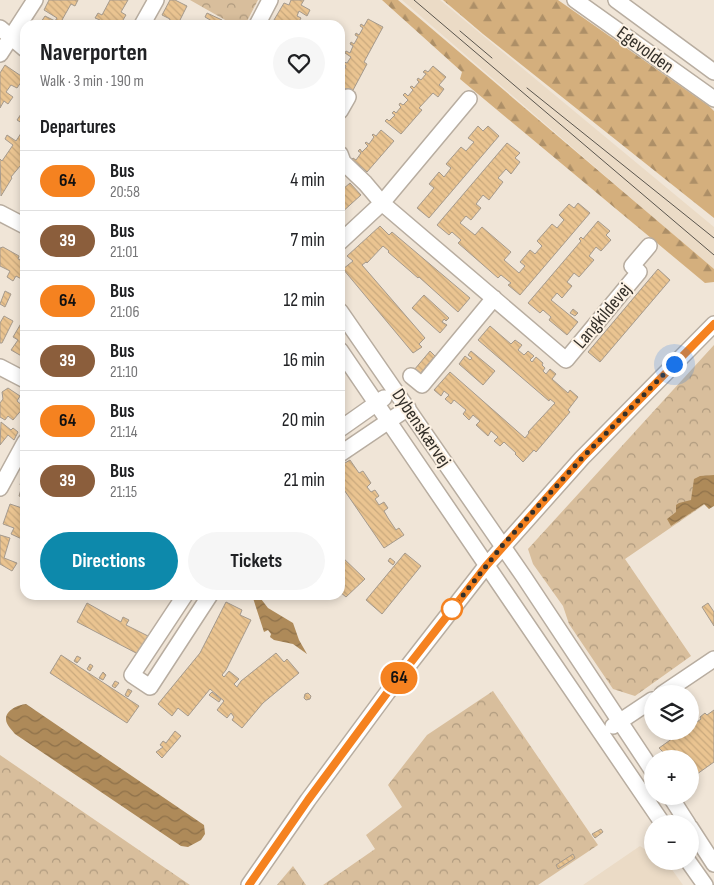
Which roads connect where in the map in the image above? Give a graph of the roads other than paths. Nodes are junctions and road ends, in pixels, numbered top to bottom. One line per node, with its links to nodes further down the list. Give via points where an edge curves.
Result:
1 (35, 0): 8 (street)
2 (156, 0): 6 (street)
3 (270, 0): 7 (street)
4 (575, 0): 14 (street, Egevolden)
5 (616, 0): 11 (street, Egevolden)
6 (145, 20)
7 (260, 20)
8 (5, 33): 9 (street); 10 (street)
9 (20, 45)
10 (0, 54)
11 (714, 72)
12 (348, 97): 15 (street)
13 (469, 99): 17 (street)
14 (714, 99)
15 (345, 102)
16 (345, 164): 17 (street, Langkildevej)
17 (382, 203): 20 (street); 22 (street, Langkildevej)
18 (0, 213): 19 (street)
19 (20, 218)
20 (345, 237)
21 (650, 246): 22 (street, Langkildevej, via 632,266 639,272 566,360)
22 (494, 298): 27 (street, via 422,385)
23 (345, 317): 29 (street, Dybenskærvej)
24 (714, 324): 37 (street, via 582,458)
25 (345, 357): 30 (street, Dybenskærvej)
26 (0, 367): 28 (street)
27 (412, 376)
28 (20, 377)
29 (396, 390): 30 (street); 31 (street, Dybenskærvej)
30 (376, 403): 32 (street, Dybenskærvej); 33 (street)
31 (408, 408): 32 (street); 37 (street, Dybenskærvej)
32 (388, 420): 34 (street); 38 (street, Dybenskærvej)
33 (345, 425)
34 (345, 450)
35 (20, 451): 36 (street)
36 (0, 488)
37 (502, 546): 38 (street); 44 (street, Dybenskærvej)
38 (486, 566): 45 (street, Dybenskærvej); 51 (street, via 387,693)
39 (182, 600): 40 (street, via 132,674 150,686)
40 (207, 600)
41 (714, 659): 42 (street)
42 (675, 685)
43 (644, 705): 44 (street)
44 (620, 721): 45 (street); 46 (street, Dybenskærvej)
45 (602, 734): 47 (street, Dybenskærvej)
46 (644, 758)
47 (657, 815)
48 (699, 841): 49 (street)
49 (714, 864)
50 (694, 870): 52 (street)
51 (249, 885)
52 (705, 885)

